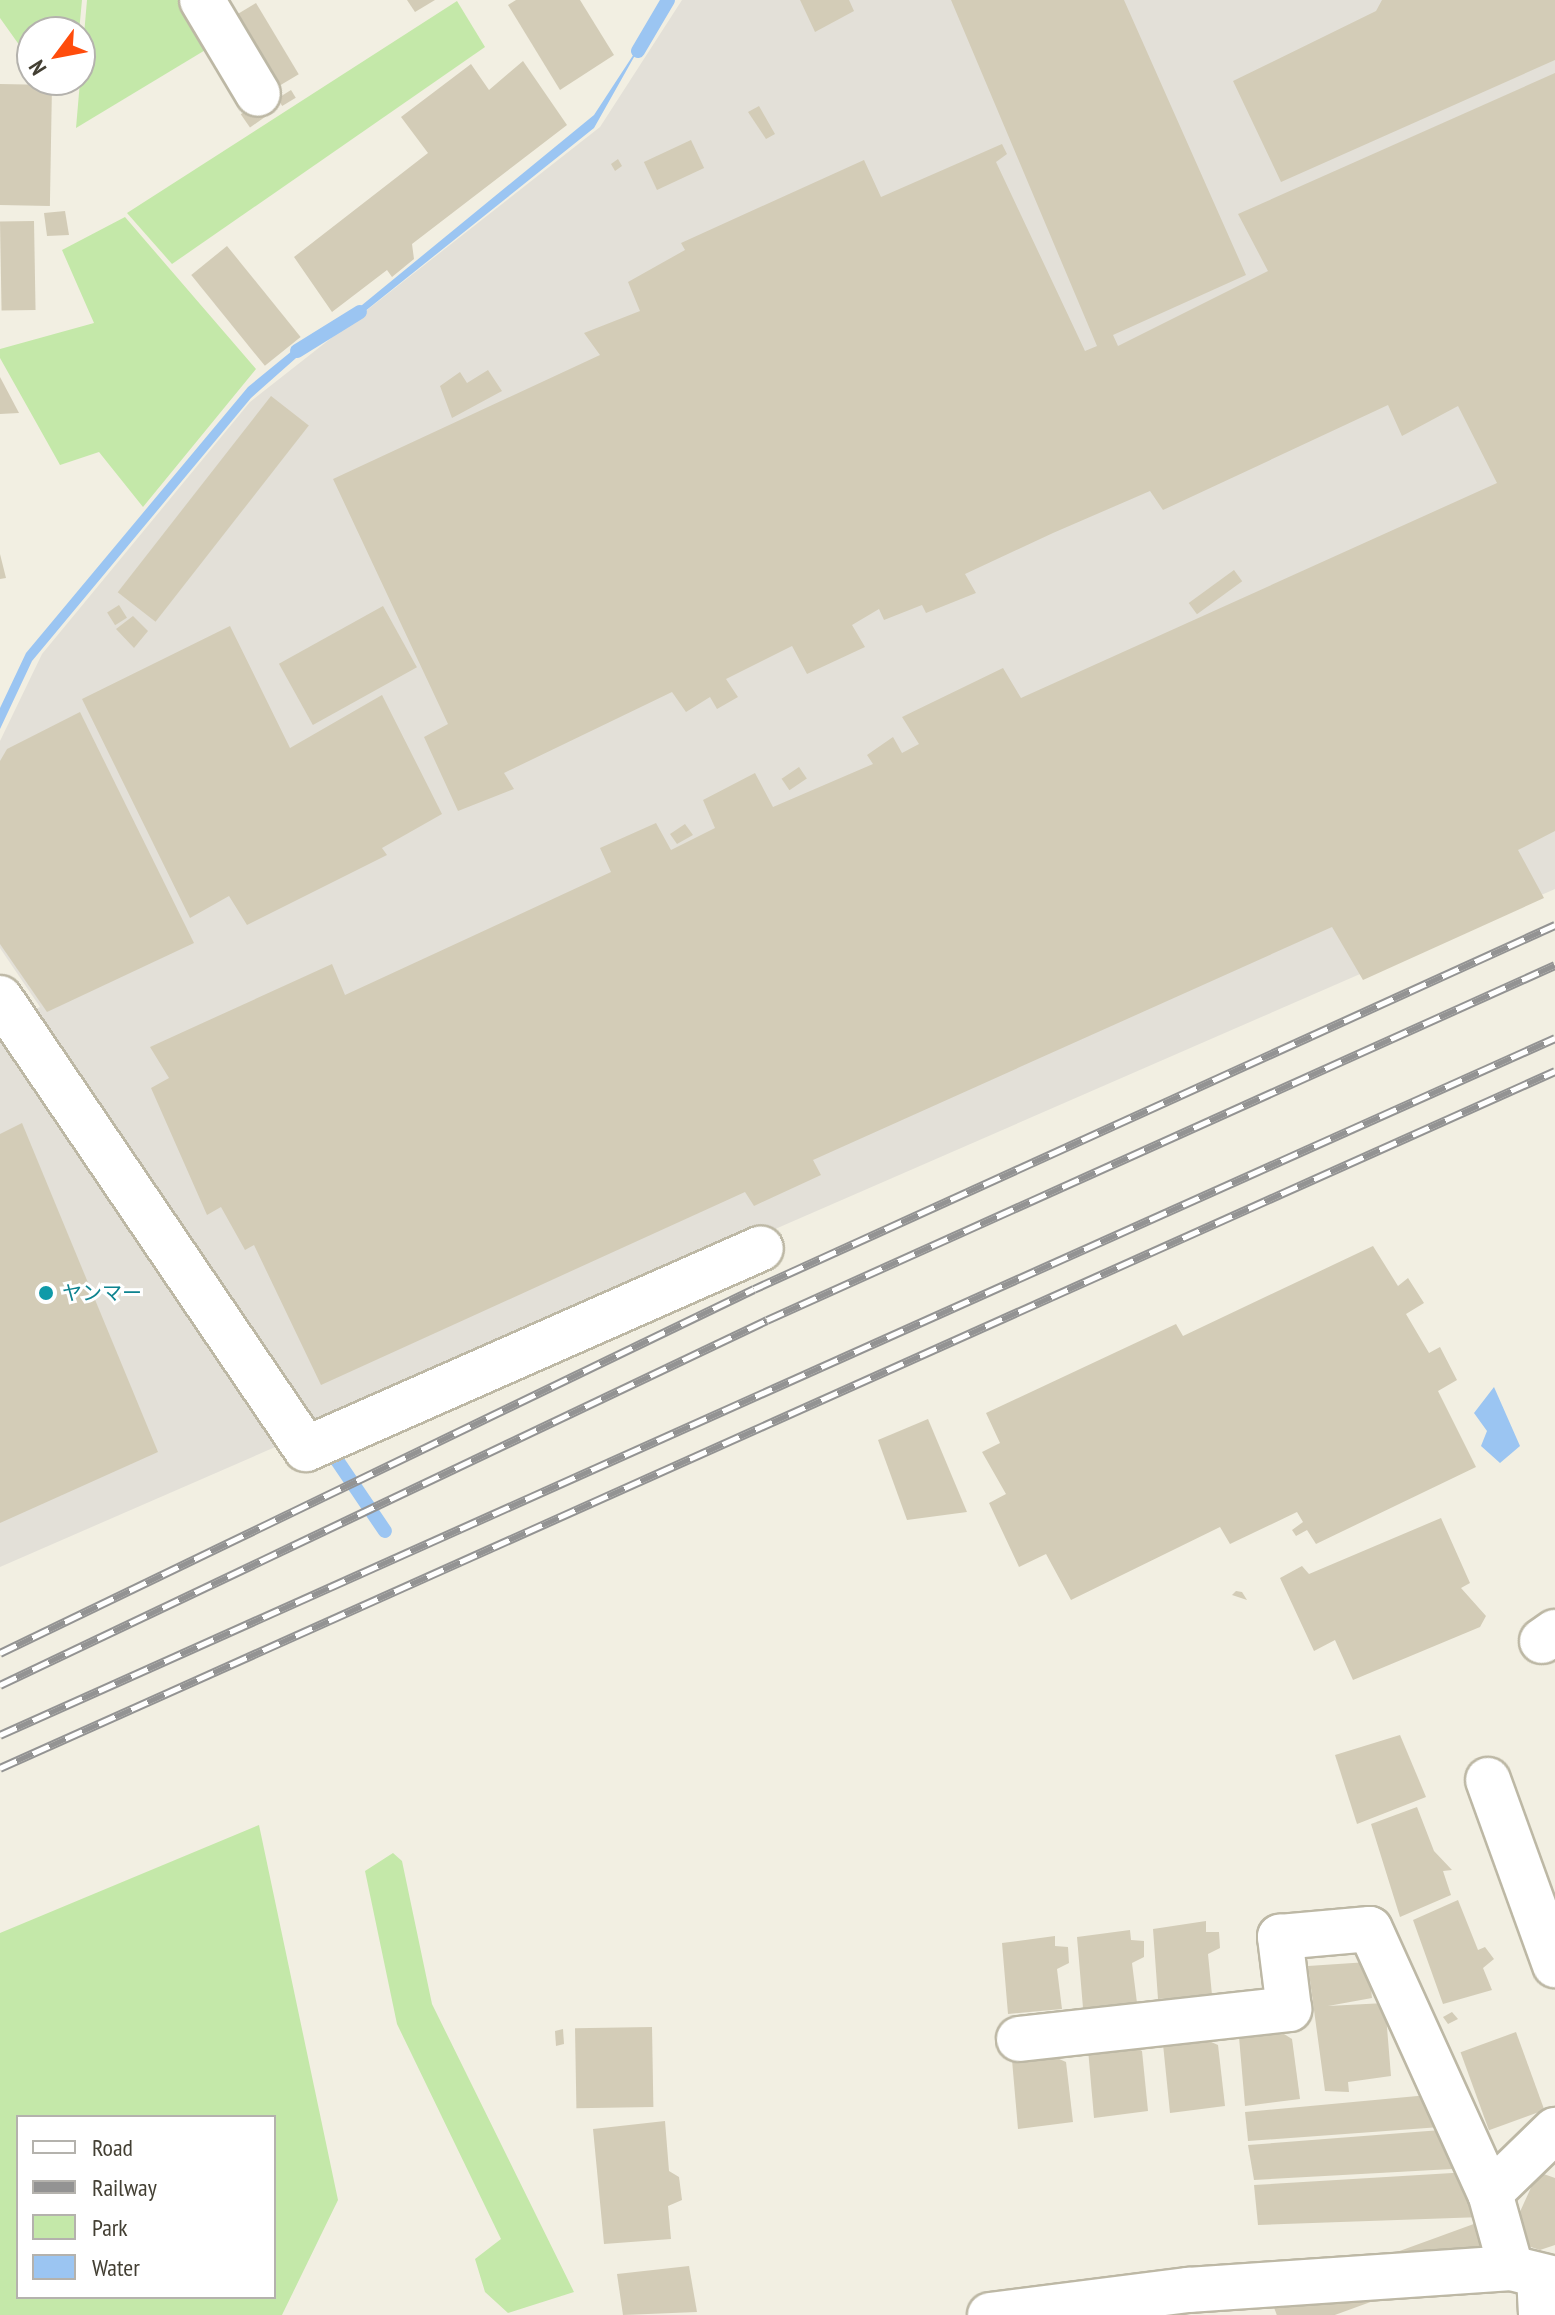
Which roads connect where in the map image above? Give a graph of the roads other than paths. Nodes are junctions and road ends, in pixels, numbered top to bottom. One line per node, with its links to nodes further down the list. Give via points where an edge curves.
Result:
1 (203, 0): 2 (street)
2 (258, 94)
3 (0, 998): 4 (street, via 306,1449)
4 (761, 1248)
5 (1488, 1780): 6 (street)
6 (1555, 1965)
7 (1019, 2039): 9 (street, via 1289,2009 1280,1937 1370,1929)
8 (1555, 2130): 9 (street)
9 (1490, 2193): 10 (street)
10 (1536, 2285): 11 (street)
11 (1188, 2302): 12 (street)
12 (990, 2315)

